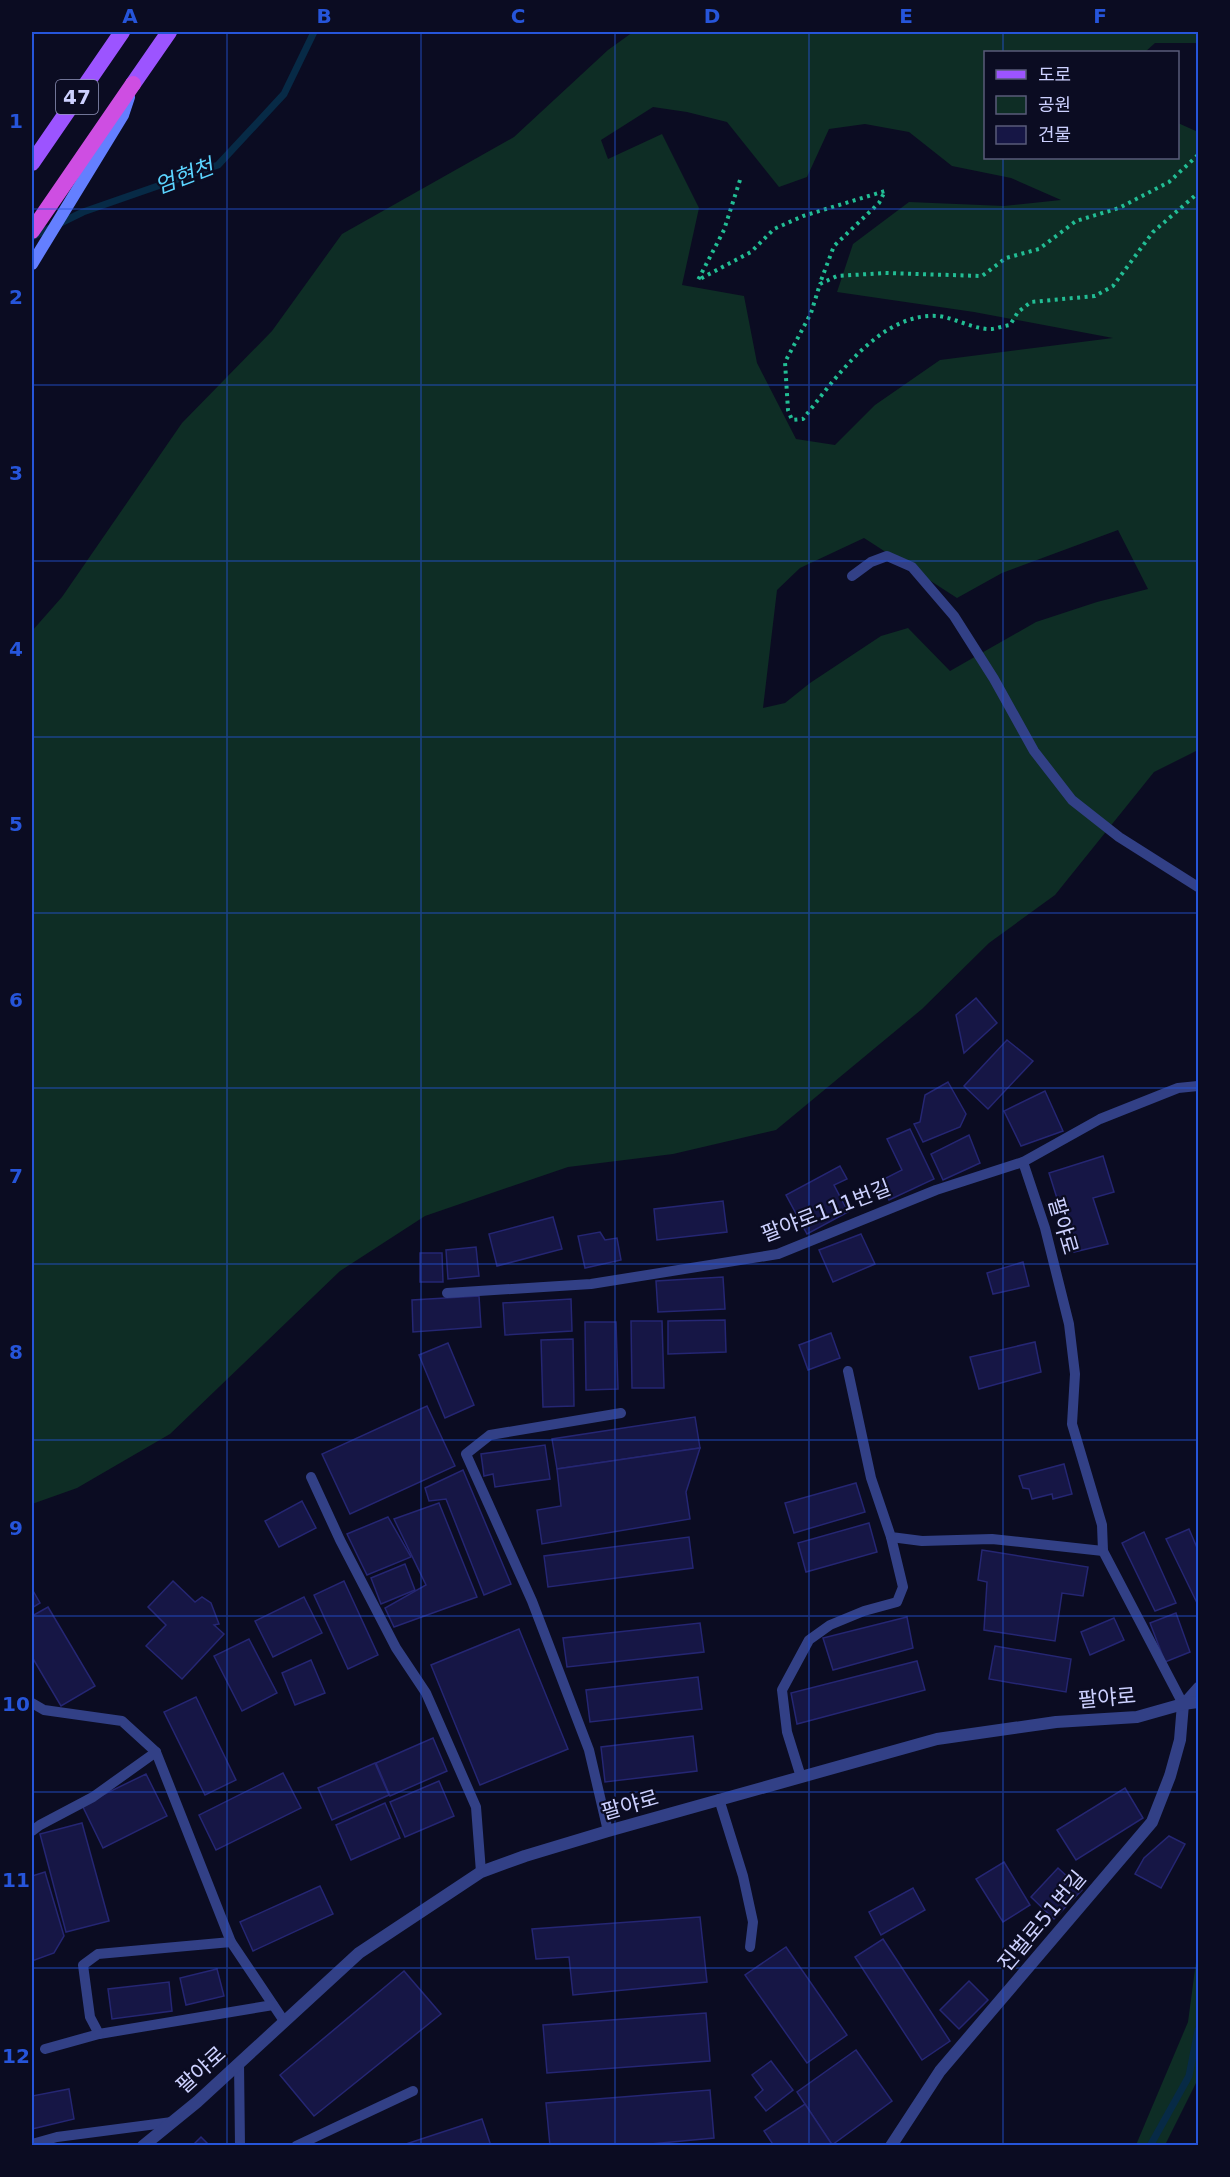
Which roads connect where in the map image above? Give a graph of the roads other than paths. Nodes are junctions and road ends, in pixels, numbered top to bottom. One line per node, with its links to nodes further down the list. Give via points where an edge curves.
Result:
1 (122, 32): 5 (main road, 47)
2 (169, 32): 3 (main road, 47)
3 (133, 84): 4 (highway, 47)
4 (117, 115): 6 (highway, 47); 7 (main road)
5 (32, 163)
6 (32, 231)
7 (32, 264)
8 (852, 576): 9 (lane, via 887,556 912,567 954,616 1034,751 1072,800 1119,837)
9 (1198, 887)
10 (1198, 1086): 11 (lane, 팔야로111번길, via 1178,1088 1100,1119)
11 (1023, 1162): 12 (lane, 팔야로111번길, via 936,1190 778,1254 591,1284); 17 (lane, 팔야로, via 1045,1228 1068,1324 1075,1374 1072,1424 1102,1525)
12 (447, 1293)
13 (848, 1371): 16 (lane, via 871,1478)
14 (621, 1413): 26 (lane, via 490,1435 466,1454 532,1600 589,1750)
15 (311, 1477): 27 (lane, via 396,1648 426,1693 476,1807)
16 (891, 1537): 17 (lane, via 922,1541 992,1539); 23 (lane, via 903,1587 897,1602 830,1625 809,1640 782,1690 787,1732)
17 (1103, 1551): 21 (lane, 팔야로)
18 (1198, 1687): 21 (lane)
19 (1198, 1702): 21 (street)
20 (32, 1703): 22 (lane, via 44,1710 123,1721)
21 (1183, 1704): 23 (street, 팔야로, via 1137,1717 1056,1722 937,1739); 41 (street, 진벌로51번길, via 1180,1740 1152,1822 940,2071)
22 (156, 1752): 25 (lane, via 93,1797); 28 (lane)
23 (801, 1777): 24 (street, 팔야로)
24 (719, 1799): 26 (street, 팔야로); 29 (lane, via 753,1922)
25 (32, 1831)
26 (608, 1832): 27 (street, 팔야로)
27 (481, 1872): 31 (street, 팔야로, via 359,1953)
28 (231, 1942): 30 (lane); 32 (lane, via 98,1954 82,1965 90,2017)
29 (750, 1947)
30 (273, 2005): 31 (lane); 32 (lane)
31 (284, 2021): 34 (street, 팔야로)
32 (99, 2034): 33 (lane)
33 (45, 2049)
34 (239, 2063): 36 (street, 팔야로); 39 (lane)
35 (413, 2091): 40 (lane)
36 (171, 2122): 37 (lane, via 57,2137); 38 (street, 팔야로)
37 (32, 2144)
38 (143, 2145)
39 (240, 2145)
40 (296, 2145)
41 (891, 2145)

